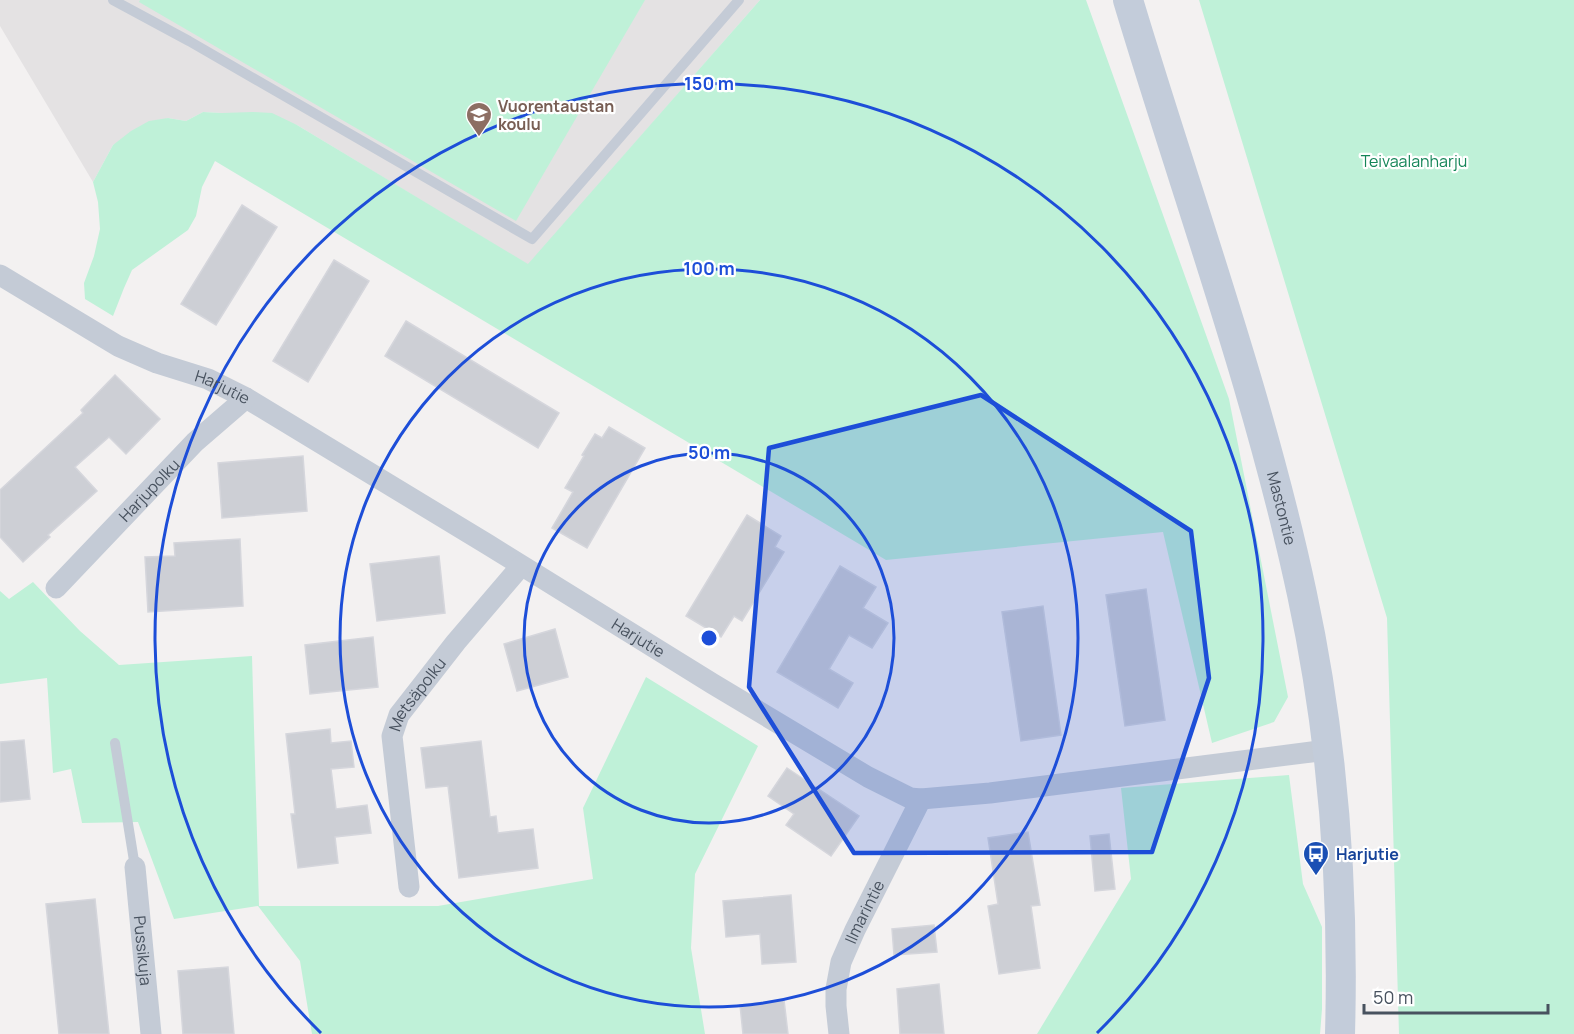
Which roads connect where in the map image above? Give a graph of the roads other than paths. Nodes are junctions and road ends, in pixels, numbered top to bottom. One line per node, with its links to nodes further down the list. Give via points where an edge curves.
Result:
1 (113, 0): 2 (lane, via 531,239)
2 (739, 0)
3 (1128, 0): 9 (main road, Mastontie, via 1282,510 1302,596)
4 (0, 275): 5 (street, Harjutie, via 118,346 208,379)
5 (246, 398): 6 (street, Harjutie); 7 (street, Harjupolku, via 195,442)
6 (521, 566): 10 (street, Harjutie, via 868,777 900,794); 12 (street, Metsäpolku, via 399,715 392,736)
7 (56, 588)
8 (115, 742): 11 (lane)
9 (1327, 750): 10 (street, Harjutie); 15 (main road, Mastontie, via 1340,920)
10 (921, 799): 14 (street, Ilmarintie, via 841,962 836,989)
11 (135, 867): 13 (street, Pussikuja)
12 (409, 887)
13 (151, 1034)
14 (839, 1034)
15 (1340, 1034)

